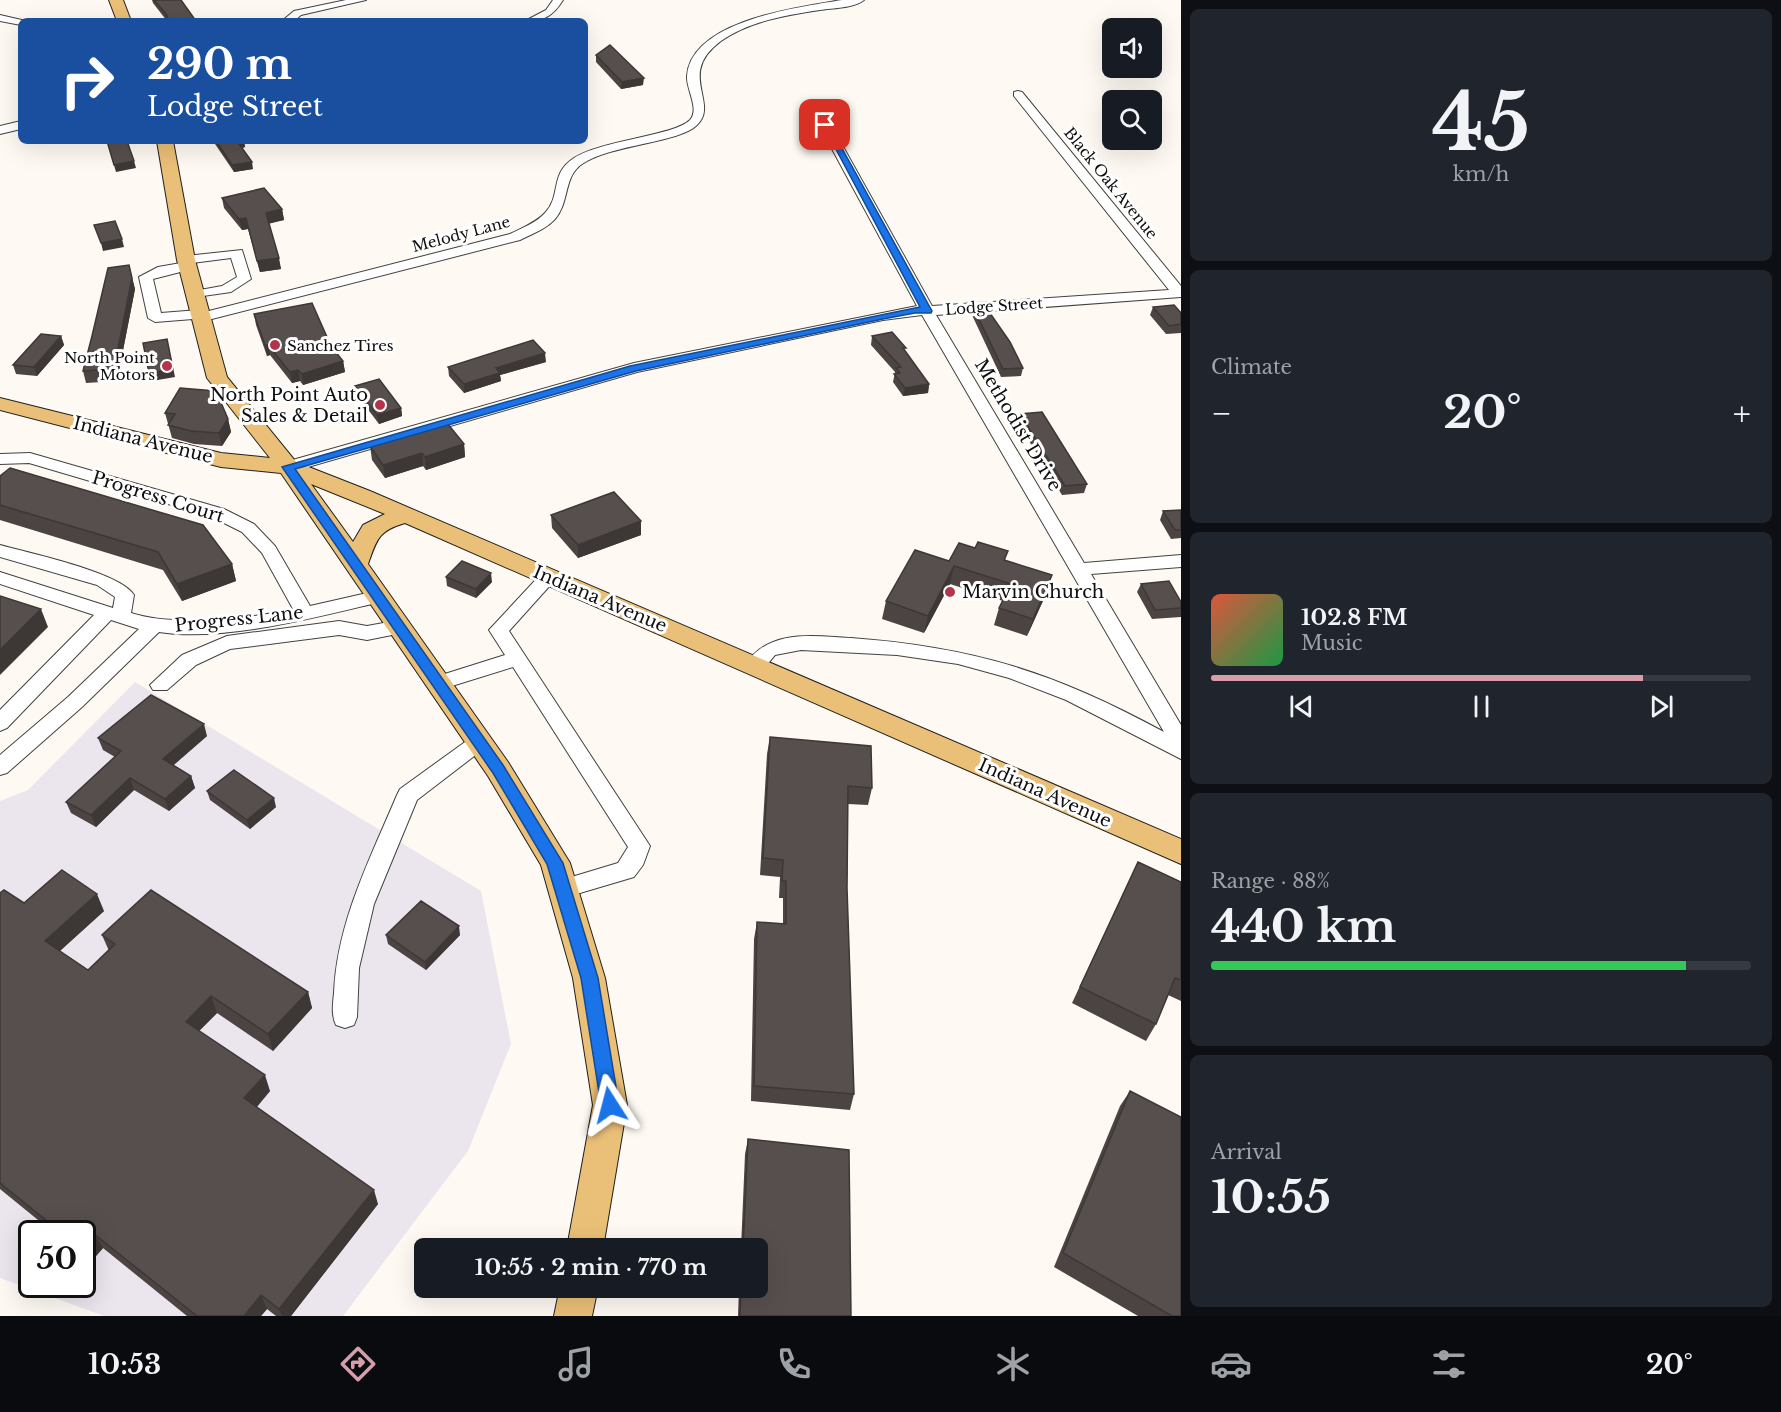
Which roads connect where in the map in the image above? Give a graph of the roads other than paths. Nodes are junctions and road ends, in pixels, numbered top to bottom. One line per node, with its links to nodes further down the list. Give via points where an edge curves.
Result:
1 (116, 0): 6 (main road)
2 (361, 0): 7 (street, via 298,13)
3 (558, 0): 8 (street, via 550,12)
4 (859, 0): 19 (street, Melody Lane, via 756,22 716,40 699,58 692,77 699,119 680,131 594,153 578,161 565,173 555,213 538,226 515,237)
5 (0, 18): 9 (street)
6 (123, 18)
7 (291, 18)
8 (537, 18)
9 (18, 21)
10 (1018, 94): 16 (street, Black Oak Avenue)
11 (825, 125): 18 (street, Methodist Drive)
12 (18, 126): 13 (street)
13 (0, 130)
14 (166, 144): 15 (main road)
15 (187, 263): 17 (main road); 17 (street, via 221,272); 19 (street, via 146,277 150,304 155,318)
16 (1180, 293): 18 (street, Lodge Street)
17 (194, 295): 19 (main road)
18 (927, 311): 22 (street, Lodge Street, via 883,316 634,368); 27 (street, Methodist Drive)
19 (199, 316): 22 (main road, via 217,378)
20 (0, 404): 22 (main road, Indiana Avenue, via 221,460)
21 (0, 459): 31 (street, Progress Court, via 30,458 218,513 248,528 269,550)
22 (288, 467): 23 (main road, Indiana Avenue); 26 (main road)
23 (406, 516): 26 (main road, via 377,523 368,533); 28 (main road, Indiana Avenue)
24 (0, 551): 32 (street, via 118,588 125,595)
25 (1181, 561): 27 (street)
26 (356, 565): 30 (main road)
27 (1081, 569): 41 (street, Methodist Drive)
28 (548, 577): 35 (street, via 499,630); 36 (main road, Indiana Avenue)
29 (0, 578): 32 (street, Progress Lane)
30 (376, 597): 31 (street, Progress Lane); 34 (main road)
31 (305, 614): 33 (street, Progress Lane, via 182,629)
32 (114, 615): 33 (street, Progress Lane); 39 (street)
33 (155, 625): 43 (street)
34 (400, 627): 37 (main road); 38 (street, via 367,633 339,628 227,643 189,660)
35 (518, 658): 37 (street); 45 (street, via 639,846 635,860 626,870)
36 (754, 667): 42 (street, via 764,651 789,645 866,646 959,657 1066,692); 44 (main road, Indiana Avenue)
37 (439, 683): 40 (main road)
38 (160, 685)
39 (0, 723)
40 (479, 742): 45 (main road, via 555,863); 46 (street, via 408,795 362,904 347,968)
41 (1181, 743)
42 (1181, 751)
43 (0, 767)
44 (1181, 852)
45 (563, 889): 47 (main road, via 589,978 610,1105)
46 (345, 1017)
47 (587, 1238)
48 (577, 1298): 49 (main road)
49 (573, 1316)

